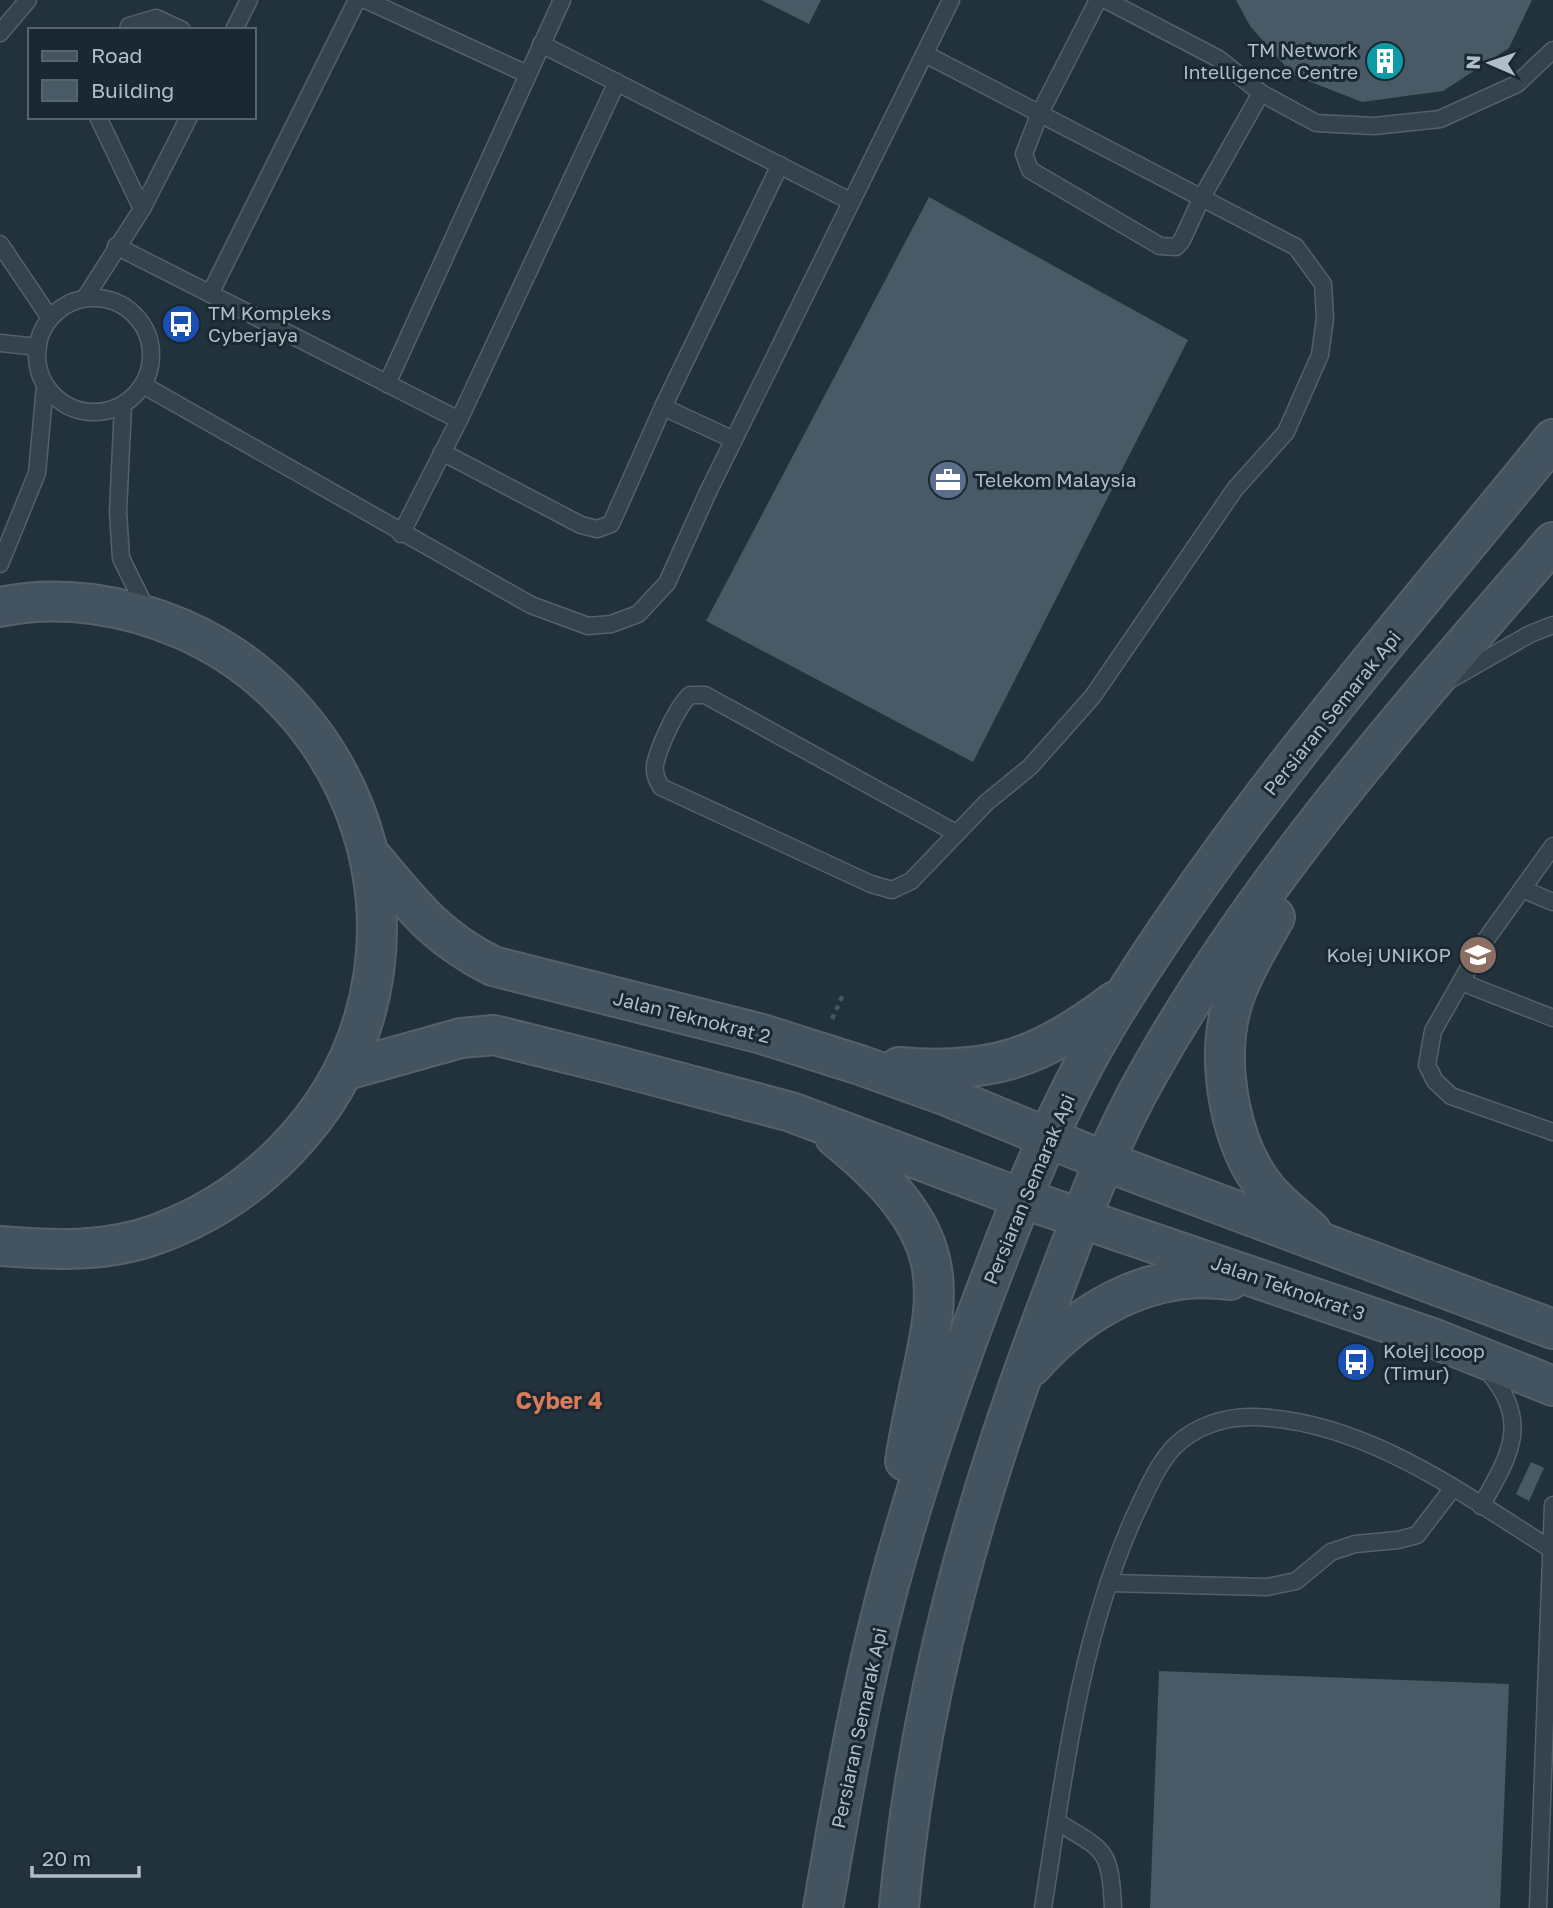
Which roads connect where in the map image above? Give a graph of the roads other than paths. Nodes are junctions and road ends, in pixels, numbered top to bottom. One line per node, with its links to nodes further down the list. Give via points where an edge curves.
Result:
1 (28, 0): 12 (lane)
2 (249, 0): 11 (lane)
3 (357, 0): 28 (lane)
4 (366, 0): 16 (lane)
5 (562, 0): 13 (lane)
6 (951, 0): 15 (lane)
7 (1098, 0): 19 (lane)
8 (1105, 0): 18 (lane, via 1219,59)
9 (128, 28): 10 (lane, via 156,18)
10 (178, 28)
11 (235, 28)
12 (0, 33)
13 (541, 44): 16 (lane); 17 (lane)
14 (1553, 50): 18 (lane, via 1517,84 1440,119 1374,126 1316,123)
15 (925, 54): 19 (lane); 24 (lane)
16 (527, 74): 33 (lane)
17 (617, 82): 22 (lane); 38 (lane)
18 (1261, 93): 23 (lane)
19 (1040, 113): 23 (lane); 23 (lane, via 1026,142 1024,154 1030,170 1160,246 1176,247)
20 (99, 119): 25 (lane)
21 (188, 119): 25 (lane)
22 (780, 165): 24 (lane); 37 (lane)
23 (1201, 199): 50 (lane, via 1296,247 1323,284 1320,355 1286,432 1235,489 1093,696 1030,767)
24 (850, 201): 40 (lane)
25 (142, 209): 27 (lane)
26 (0, 244): 30 (lane)
27 (116, 246): 28 (lane); 29 (lane)
28 (210, 294): 33 (lane)
29 (85, 298): 30 (lane); 34 (lane, via 111,300 133,313 148,335 151,361)
30 (50, 318): 32 (lane)
31 (0, 343): 32 (lane)
32 (38, 347): 35 (lane, via 38,367)
33 (387, 384): 38 (lane)
34 (143, 385): 36 (lane); 42 (lane)
35 (45, 386): 36 (lane, via 60,402 81,412 102,413); 44 (lane, via 37,473)
36 (123, 405): 46 (lane, via 118,512 121,558)
37 (663, 407): 40 (lane); 41 (lane, via 611,524 597,529 527,499)
38 (459, 420): 41 (lane)
39 (1553, 439): 56 (main road, Persiaran Semarak Api, via 1282,774 1212,866)
40 (734, 440): 42 (lane, via 667,583 638,614 611,624 588,626 531,605)
41 (442, 452): 42 (lane)
42 (401, 534)
43 (1553, 541): 48 (main road)
44 (0, 564)
45 (0, 607): 46 (main road, via 20,602 86,602)
46 (149, 615): 52 (main road, via 212,642 267,681 304,721 348,790)
47 (1553, 625): 48 (lane, via 1482,659)
48 (1413, 704): 49 (main road)
49 (1344, 789): 63 (main road, via 1211,972 1149,1072); 66 (main road, via 1245,972 1231,1008 1224,1045 1229,1103 1252,1164 1267,1190)
50 (956, 833): 50 (lane, via 705,695 690,695 681,704 656,764 661,787 892,890 911,881)
51 (1553, 846): 53 (lane)
52 (370, 855): 58 (main road, Jalan Teknokrat 2, via 432,928 493,966 762,1034); 59 (main road, via 377,939 365,1017)
53 (1522, 890): 54 (lane); 55 (lane)
54 (1553, 902)
55 (1461, 982): 57 (lane); 61 (lane, via 1428,1048 1427,1065 1435,1081 1451,1096)
56 (1129, 990): 58 (main road, via 1079,1027 1015,1060 925,1070); 62 (main road, Persiaran Semarak Api)
57 (1553, 1018)
58 (845, 1060): 62 (main road, Jalan Teknokrat 2)
59 (343, 1071): 60 (main road, via 461,1038 494,1035); 67 (main road, via 296,1142 232,1198 155,1235 72,1251)
60 (816, 1121): 64 (main road); 77 (main road, via 890,1187 928,1247 936,1281 933,1331 911,1424)
61 (1553, 1132)
62 (1047, 1137): 63 (main road); 64 (main road, Persiaran Semarak Api)
63 (1104, 1161): 65 (main road); 66 (main road)
64 (1021, 1198): 65 (main road, Jalan Teknokrat 3); 77 (main road, Persiaran Semarak Api, via 938,1423)
65 (1082, 1217): 68 (main road, Jalan Teknokrat 3); 71 (main road)
66 (1325, 1244): 69 (main road)
67 (0, 1246)
68 (1284, 1287): 70 (main road, Jalan Teknokrat 3); 71 (main road, via 1200,1276 1125,1295 1065,1331)
69 (1553, 1329)
70 (1473, 1354): 72 (main road, Jalan Teknokrat 3); 75 (lane, via 1499,1384 1511,1407 1514,1429 1502,1470)
71 (1018, 1383): 81 (main road, via 944,1636 920,1749)
72 (1553, 1386)
73 (1453, 1488): 75 (lane); 78 (lane, via 1417,1535 1331,1552 1296,1581 1267,1587); 78 (lane, via 1348,1434 1254,1417 1222,1420 1194,1431 1172,1449 1147,1489)
74 (1553, 1505): 76 (lane)
75 (1481, 1506): 76 (lane)
76 (1551, 1549): 84 (lane)
77 (894, 1571): 80 (main road, Persiaran Semarak Api, via 842,1796)
78 (1109, 1583): 79 (lane, via 1091,1636)
79 (1057, 1822): 82 (lane); 83 (lane, via 1105,1856 1111,1868)
80 (823, 1908)
81 (899, 1908)
82 (1044, 1908)
83 (1113, 1908)
84 (1538, 1908)

